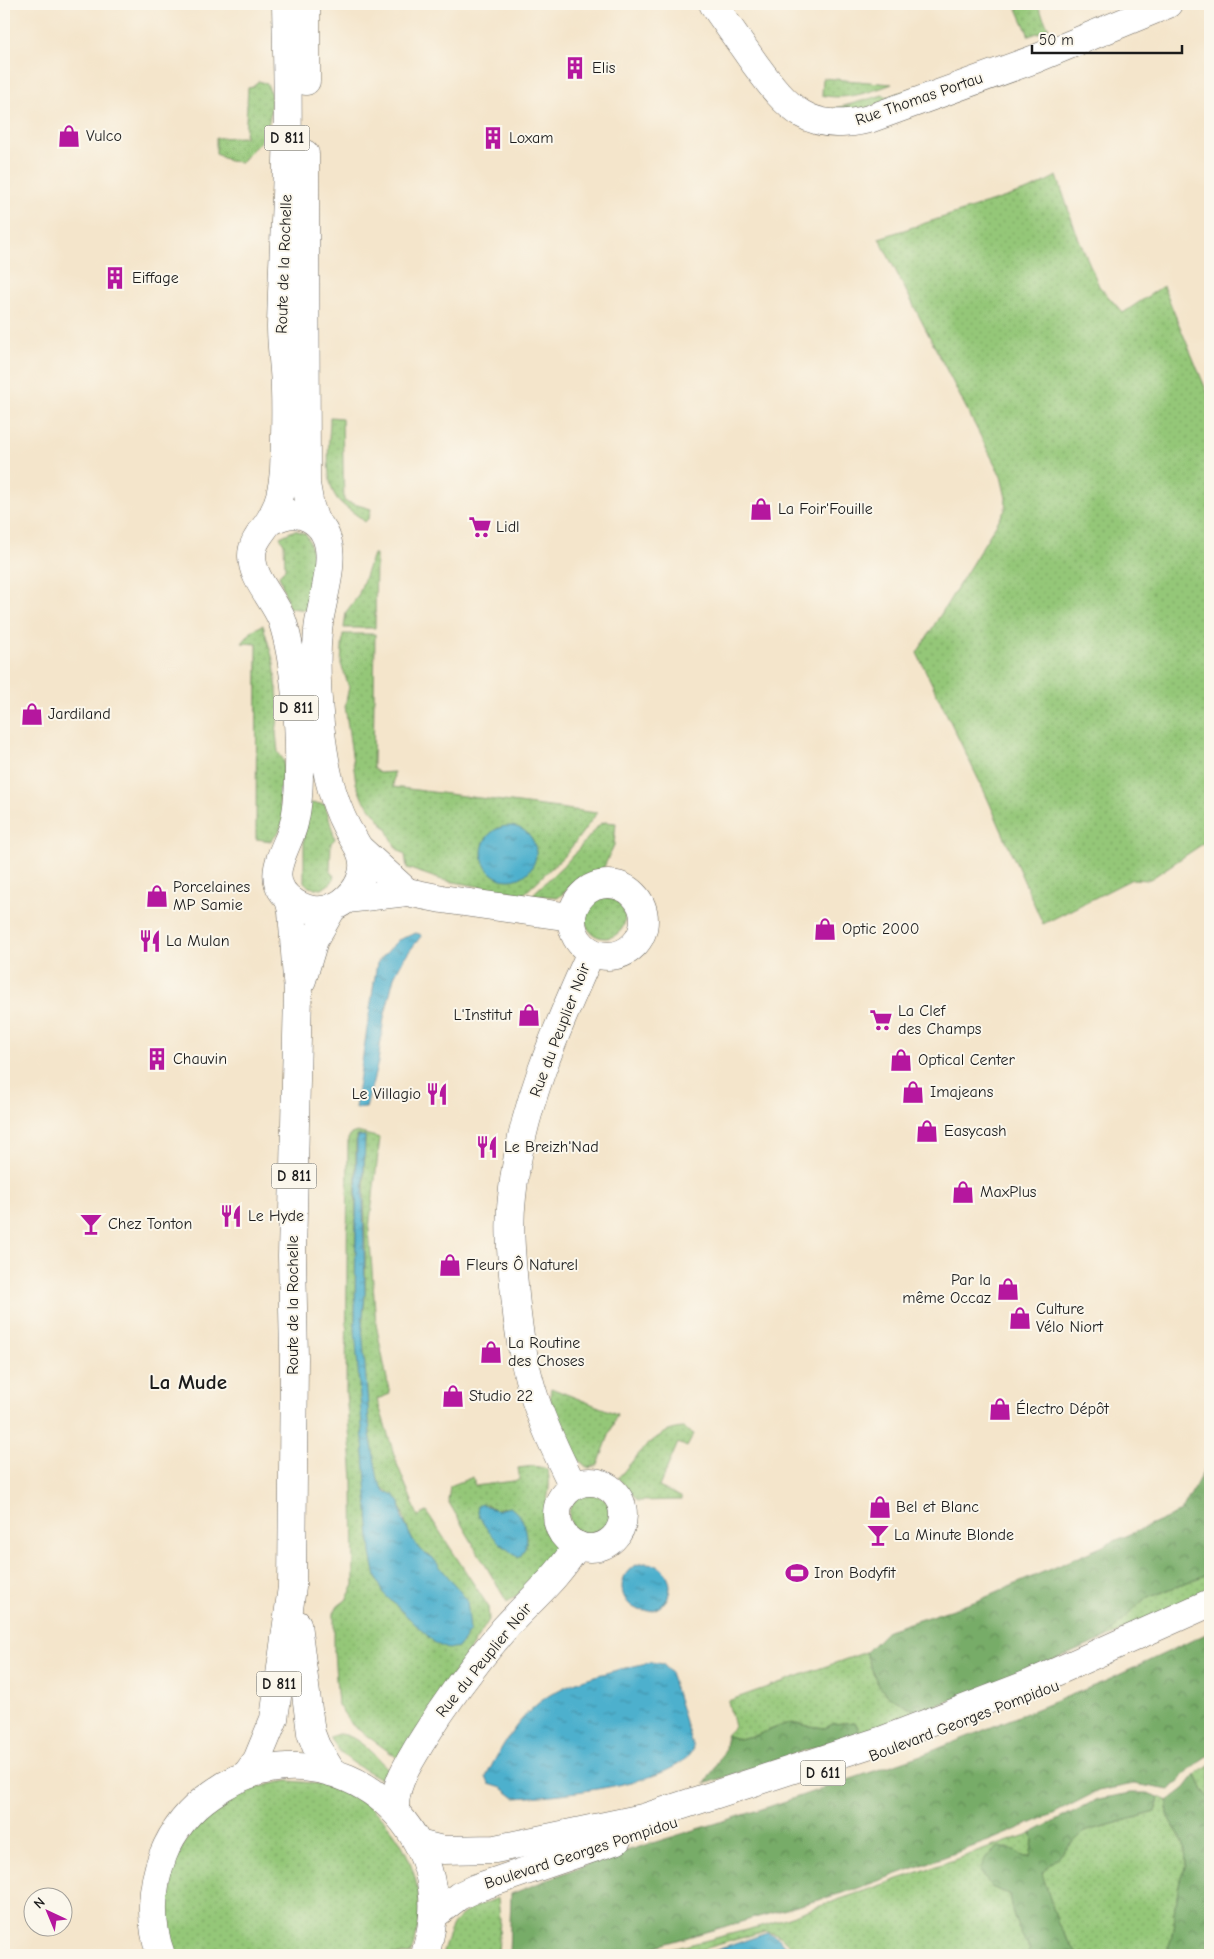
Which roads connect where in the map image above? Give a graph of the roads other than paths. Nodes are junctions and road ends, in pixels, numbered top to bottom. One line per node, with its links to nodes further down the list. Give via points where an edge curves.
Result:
1 (286, 4): 6 (main road, Route de la Rochelle / D 811, via 287,162 281,331 285,389 284,474)
2 (306, 4): 5 (main road, Route de la Rochelle / D 811, via 306,484)
3 (713, 4): 4 (main road, Rue Thomas Portau, via 784,101 805,117 836,124 869,119 1036,59)
4 (1168, 4)
5 (315, 521): 6 (main road, via 290,514); 7 (main road, Route de la Rochelle / D 811, via 324,531 331,551 317,636 324,759 332,794)
6 (269, 522): 9 (main road, Route de la Rochelle / D 811, via 255,541 252,558 282,622 294,689 300,750 299,786 294,824 281,853 277,872 279,884)
7 (360, 849): 8 (main road); 10 (main road, Route de la Rochelle / D 811, via 362,875 356,889)
8 (407, 892): 10 (main road); 11 (main road)
9 (289, 899): 10 (main road, via 310,910); 13 (main road, Route de la Rochelle / D 811)
10 (340, 903): 13 (main road, Route de la Rochelle / D 811, via 314,940)
11 (571, 917): 12 (main road, via 576,938); 12 (main road, via 580,897 597,885 619,885 639,900 644,927 636,944 614,956)
12 (591, 952): 14 (main road, Rue du Peuplier Noir, via 536,1089 514,1177 510,1216 513,1281 522,1348 535,1399)
13 (298, 993): 16 (main road, Route de la Rochelle / D 811, via 292,1256)
14 (573, 1486): 15 (main road, via 559,1502 557,1512 562,1532); 15 (main road, via 582,1482 602,1484 617,1494 623,1511 618,1533 610,1541 600,1547)
15 (577, 1545): 21 (main road, Rue du Peuplier Noir, via 550,1581 504,1629 438,1714 398,1784)
16 (292, 1587): 19 (main road, Route de la Rochelle / D 811, via 311,1732); 20 (main road, Route de la Rochelle / D 811, via 274,1719 257,1760)
17 (1210, 1603): 22 (main road, Boulevard Georges Pompidou / D 611, via 1058,1672 883,1740 643,1818 495,1849 450,1850)
18 (1210, 1618): 23 (main road, Boulevard Georges Pompidou / D 611, via 961,1725 476,1888 459,1896)
19 (332, 1772): 20 (main road, via 289,1767); 21 (main road, via 362,1785)
20 (246, 1775): 24 (main road, via 222,1786 200,1802 182,1821 168,1844 158,1868 153,1894 153,1921)
21 (395, 1810): 22 (main road)
22 (419, 1844): 23 (main road, via 432,1889)
23 (433, 1916): 25 (main road)
24 (161, 1955)
25 (425, 1955)

